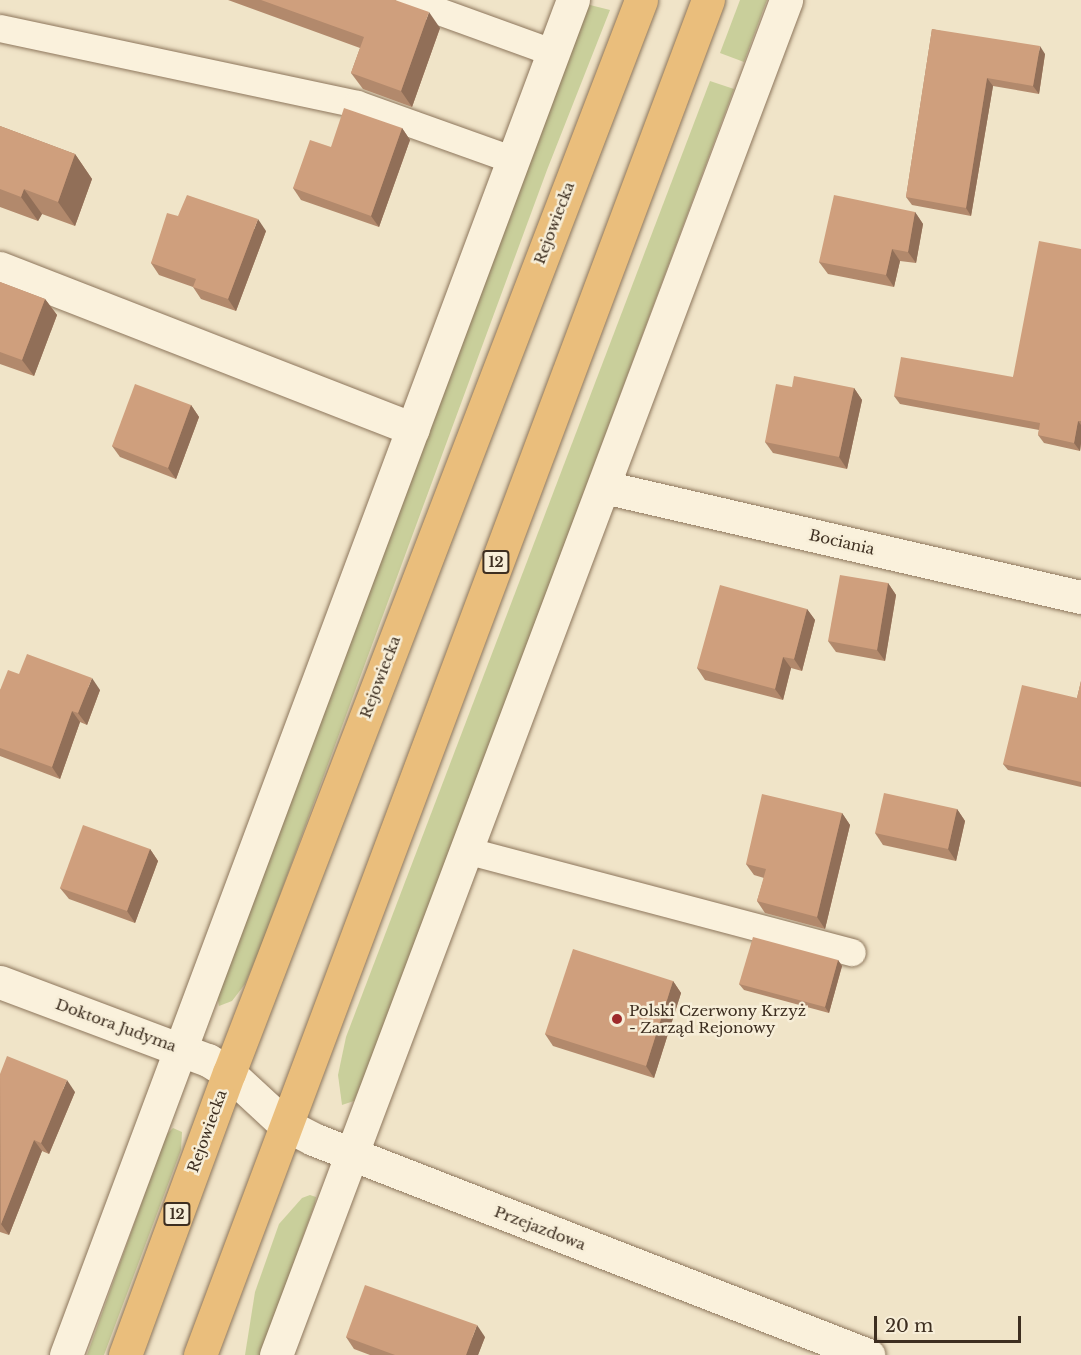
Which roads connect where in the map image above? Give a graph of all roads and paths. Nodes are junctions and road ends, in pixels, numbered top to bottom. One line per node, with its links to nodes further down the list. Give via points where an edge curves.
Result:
1 (408, 0): 7 (lane)
2 (573, 0): 7 (street)
3 (641, 0): 17 (highway, Rejowiecka / 12)
4 (708, 0): 18 (highway, 12)
5 (786, 0): 11 (street)
6 (0, 28): 8 (lane, via 357,104)
7 (552, 52): 8 (street)
8 (511, 159): 10 (street)
9 (0, 268): 10 (street)
10 (413, 429): 16 (street)
11 (604, 487): 12 (street, Bociania); 13 (street)
12 (1081, 597)
13 (465, 850): 14 (lane); 19 (street)
14 (852, 952)
15 (0, 982): 16 (street, Doktora Judyma)
16 (180, 1049): 17 (street, Doktora Judyma); 20 (street)
17 (229, 1072): 18 (street, Przejazdowa); 21 (highway, Rejowiecka / 12)
18 (284, 1124): 19 (street, Przejazdowa); 22 (highway, 12)
19 (352, 1153): 23 (street); 24 (street, Przejazdowa)
20 (66, 1355)
21 (125, 1355)
22 (200, 1355)
23 (276, 1355)
24 (868, 1355)

